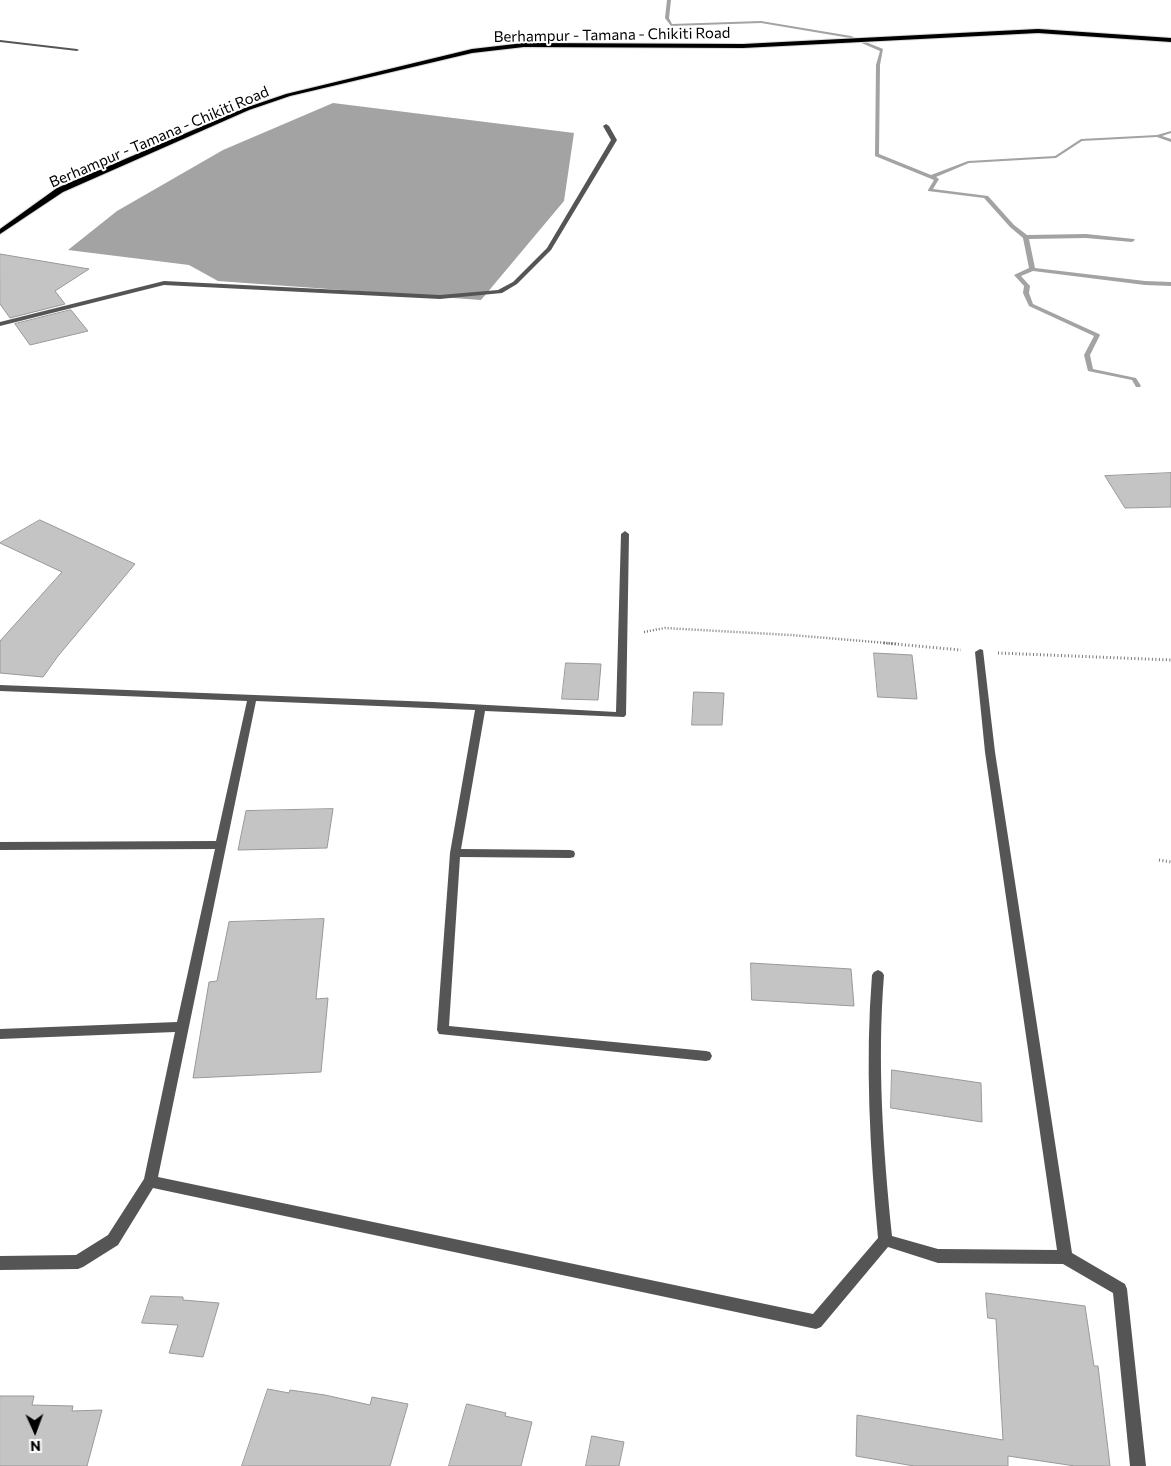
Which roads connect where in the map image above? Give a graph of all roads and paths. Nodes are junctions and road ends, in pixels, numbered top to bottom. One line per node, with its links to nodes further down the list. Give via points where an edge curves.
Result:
1 (1171, 40): 5 (main road, Berhampur - Tamana - Chikiti Road, via 1038,31 743,46 524,46 472,51 288,95 247,109 60,190)
2 (0, 41): 3 (street)
3 (77, 50)
4 (606, 126): 6 (street, via 614,140 549,249 515,283 500,292 440,297 164,283)
5 (0, 232)
6 (0, 324)
7 (625, 534): 8 (street)
8 (624, 636): 9 (path, via 665,628 790,635); 13 (street, via 621,715)
9 (980, 652): 10 (path); 26 (street, via 990,752)
10 (1171, 660)
11 (0, 688): 12 (street)
12 (252, 698): 13 (street); 14 (street)
13 (480, 709): 16 (street)
14 (221, 845): 15 (street); 21 (street)
15 (0, 846)
16 (455, 854): 17 (street); 23 (street, via 444,1030)
17 (570, 854)
18 (1159, 860): 19 (path)
19 (1171, 862)
20 (878, 975): 25 (street, via 873,1025 876,1140)
21 (183, 1026): 22 (street); 24 (street)
22 (0, 1034)
23 (706, 1056)
24 (150, 1181): 25 (street, via 816,1322); 27 (street, via 113,1240 78,1262)
25 (885, 1240): 26 (street, via 938,1256)
26 (1064, 1258): 28 (street, via 1120,1290)
27 (0, 1264)
28 (1138, 1466)

